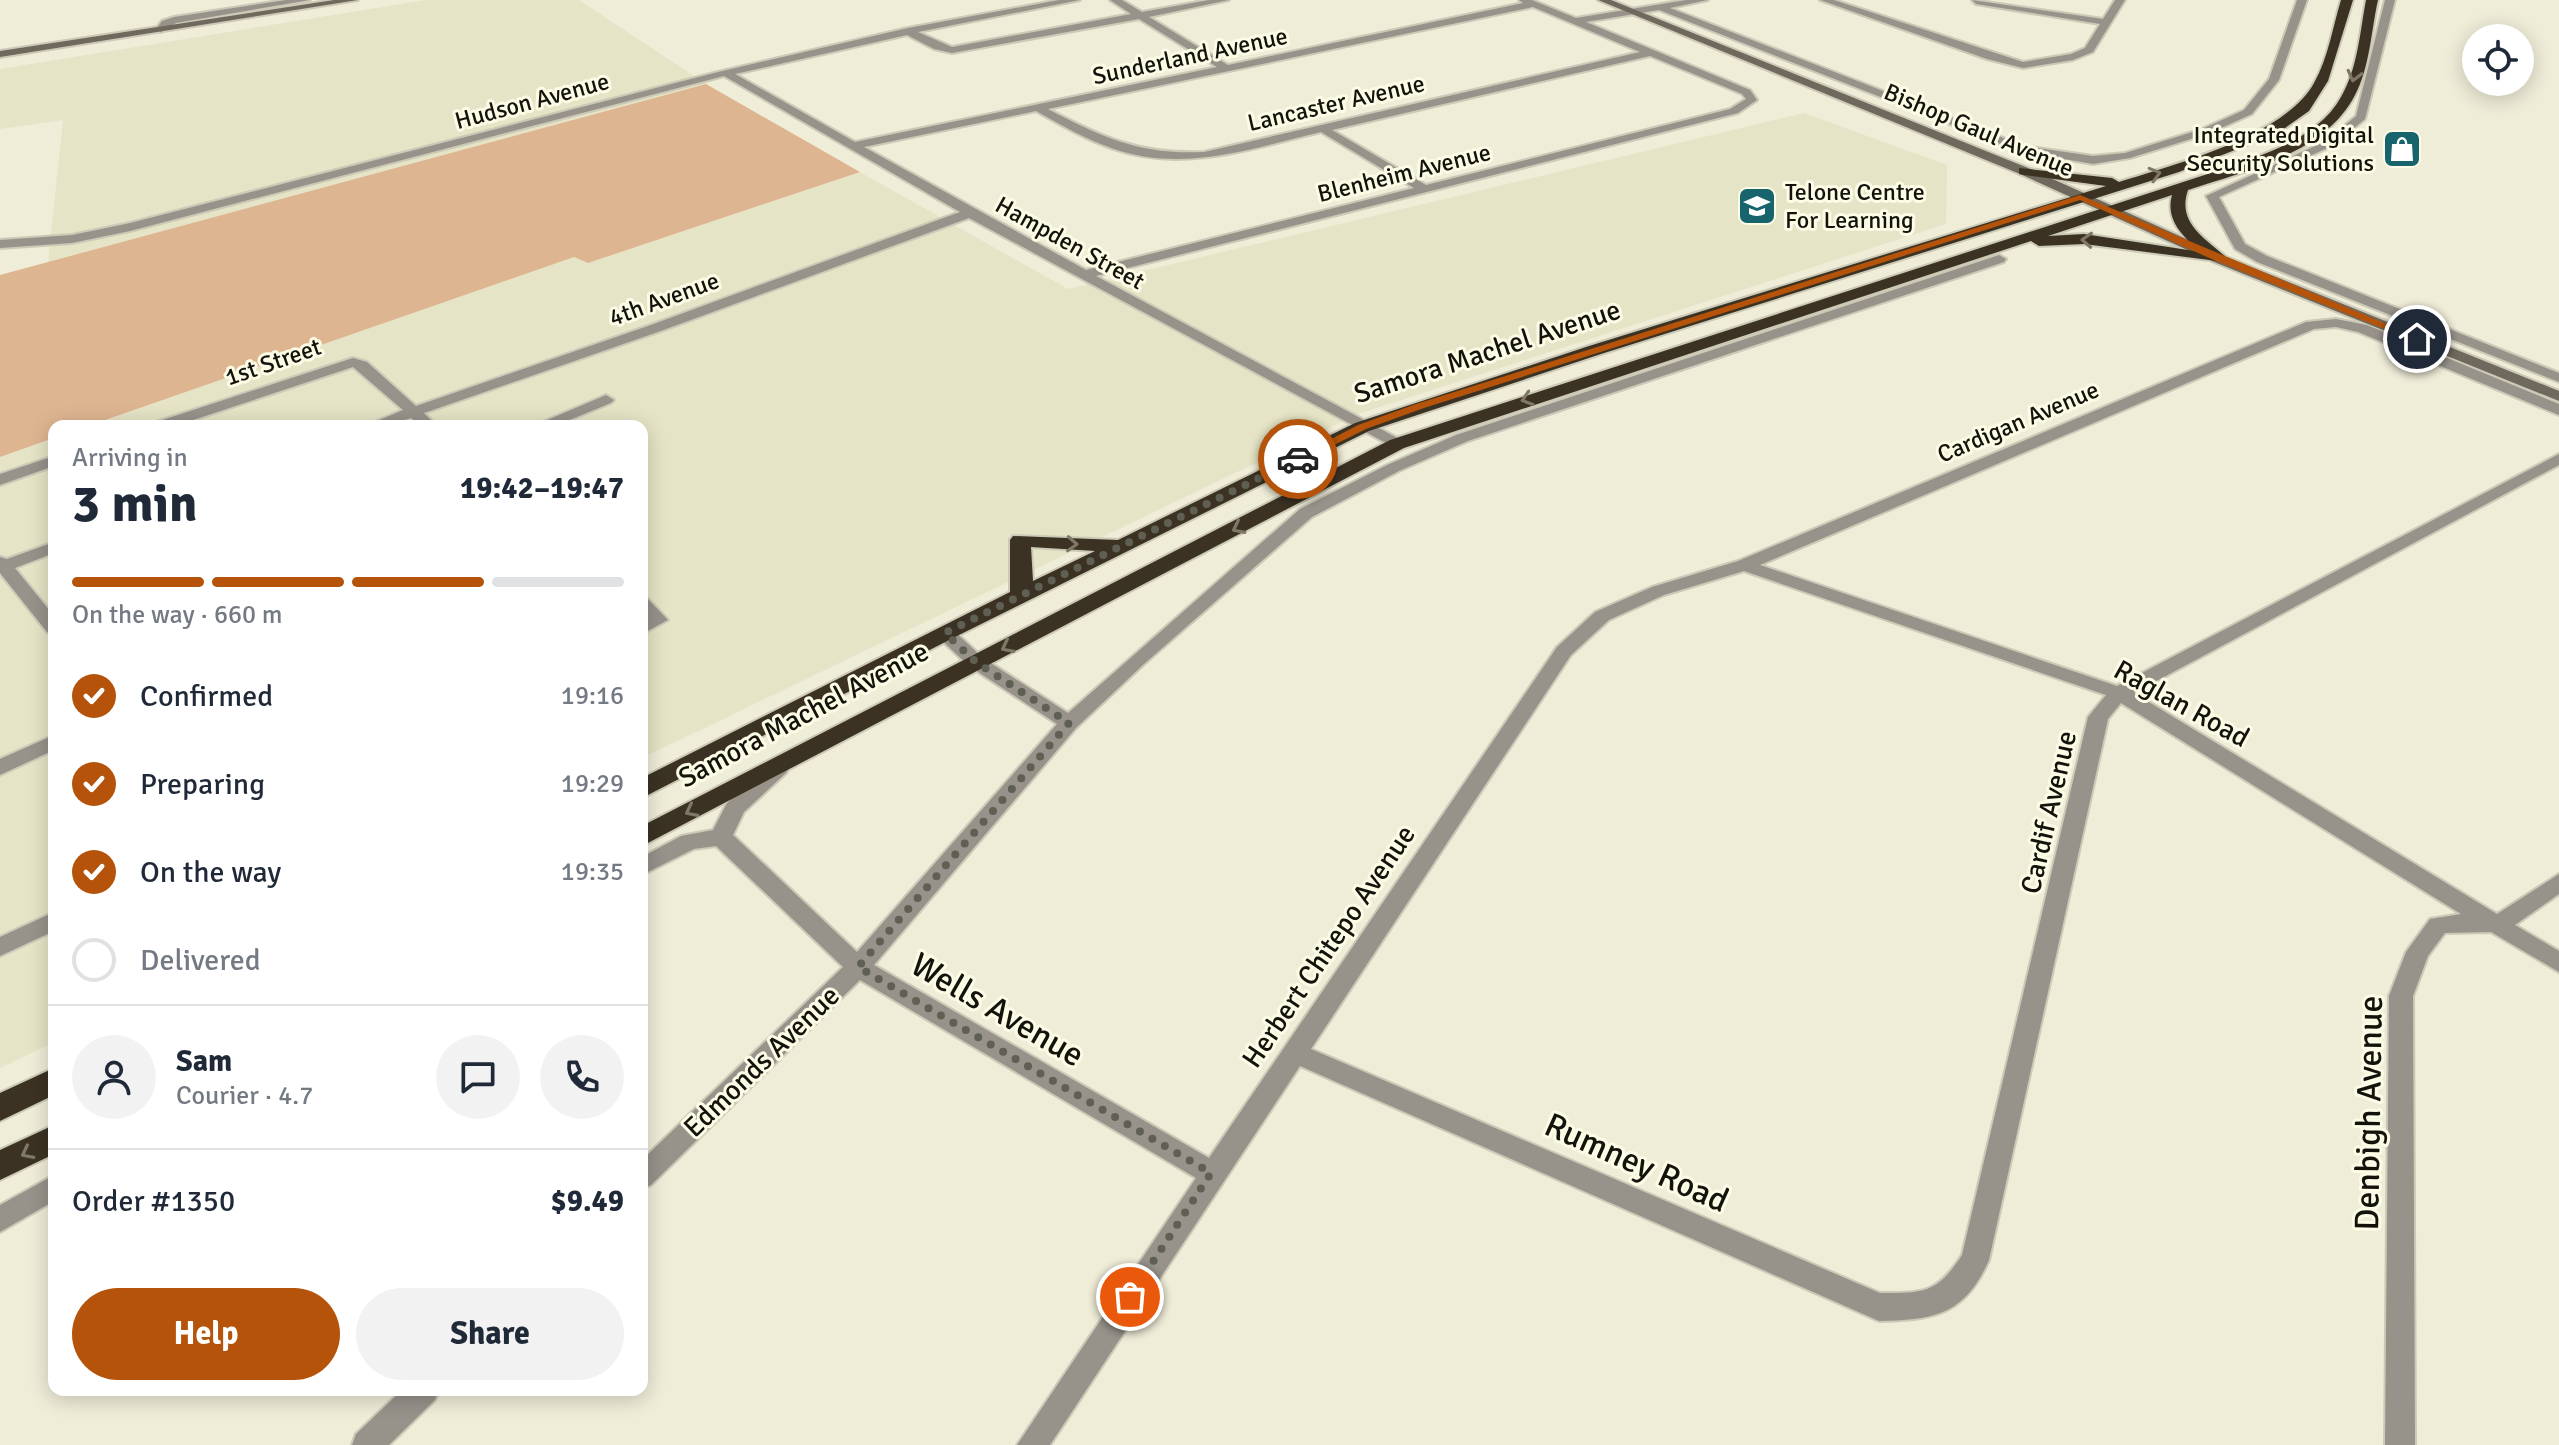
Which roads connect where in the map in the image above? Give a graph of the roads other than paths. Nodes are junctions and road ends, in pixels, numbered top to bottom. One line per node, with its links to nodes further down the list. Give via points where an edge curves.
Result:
1 (305, 0): 21 (street, via 174,20)
2 (353, 0): 21 (main road)
3 (1075, 0): 22 (street, Hudson Avenue)
4 (1115, 0): 18 (street)
5 (1224, 0): 18 (street)
6 (1603, 0): 17 (main road, Bishop Gaul Avenue)
7 (1703, 0): 16 (street)
8 (1825, 0): 20 (street, via 2023,65 2089,50)
9 (2120, 0): 20 (street)
10 (2302, 0): 16 (street, Bishop Gaul Avenue, via 2274,80 2248,112 2126,156 2093,160 2022,149)
11 (2347, 0): 32 (highway, Samora Machel Avenue, one-way to 11, via 2237,146 2304,108 2322,81)
12 (2372, 0): 33 (highway, Samora Machel Avenue, one-way to 33, via 2348,99 2331,120 2287,148)
13 (2390, 0): 43 (street, via 2361,117 2330,143 2212,196 2240,246 2262,259)
14 (1976, 1): 20 (street)
15 (1529, 2): 19 (street); 25 (street, Sunderland Avenue)
16 (1663, 9): 17 (street)
17 (1636, 13): 19 (street); 30 (main road, Bishop Gaul Avenue)
18 (1138, 16): 22 (street, via 952,50); 25 (street)
19 (1577, 21): 23 (street)
20 (2104, 22)
21 (161, 29): 24 (main road)
22 (908, 31): 26 (street, Hudson Avenue)
23 (1649, 53): 28 (street, Lancaster Avenue); 34 (street, Blenheim Avenue, via 1746,92 1752,100 1734,111)
24 (0, 54)
25 (1228, 69): 27 (street, Sunderland Avenue)
26 (726, 73): 29 (street, Hampden Street); 39 (street, Hudson Avenue, via 212,207 72,239)
27 (1038, 108): 28 (street, Lancaster Avenue, via 1123,150 1175,158); 29 (street, Sunderland Avenue)
28 (1325, 130): 34 (street)
29 (854, 146): 37 (street, Hampden Street)
30 (2024, 171): 31 (main road, Bishop Gaul Avenue); 32 (highway)
31 (2047, 183): 35 (main road, Bishop Gaul Avenue); 38 (highway)
32 (2123, 183): 35 (highway, Samora Machel Avenue)
33 (2182, 187): 36 (highway, Samora Machel Avenue); 41 (highway, via 2174,201 2177,219)
34 (1426, 190): 42 (street, Blenheim Avenue)
35 (2080, 198): 36 (main road, Bishop Gaul Avenue); 38 (highway, Samora Machel Avenue)
36 (2107, 210): 40 (highway, Samora Machel Avenue); 41 (main road, Bishop Gaul Avenue)
37 (970, 213): 42 (street, Hampden Street); 46 (street, 4th Avenue)
38 (2036, 213): 52 (highway, Samora Machel Avenue)
39 (0, 244)
40 (2003, 251): 41 (highway, one-way to 40, via 2084,239); 53 (highway, Samora Machel Avenue, one-way to 53); 66 (street, Edmonds Avenue, via 1462,438 1393,468 1306,513)
41 (2219, 259): 44 (main road, Bishop Gaul Avenue)
42 (1084, 275): 52 (street, Hampden Street)
43 (2559, 378)
44 (2559, 396)
45 (606, 400): 51 (street)
46 (414, 410): 48 (street, 1st Street, via 353,362); 49 (street, 4th Avenue); 50 (street, 1st Street)
47 (2559, 410): 59 (street, Cardigan Avenue, via 2362,328 2311,325)
48 (177, 420)
49 (388, 420)
50 (423, 420)
51 (556, 420)
52 (1362, 427): 53 (street, Hampden Street); 57 (highway, Samora Machel Avenue)
53 (1397, 444): 64 (highway, Samora Machel Avenue, one-way to 64)
54 (2559, 459): 65 (street, Cardif Avenue)
55 (48, 463): 56 (street)
56 (0, 480)
57 (1124, 546): 61 (highway, Samora Machel Avenue); 61 (highway, one-way to 57, via 1020,540)
58 (48, 549): 60 (street)
59 (1744, 565): 65 (street, Raglan Road); 80 (street, Herbert Chitepo Avenue, via 1658,591 1602,616 1564,651)
60 (1, 566): 62 (street)
61 (1021, 596): 63 (highway, Samora Machel Avenue)
62 (48, 618)
63 (945, 633): 64 (street); 70 (highway, Samora Machel Avenue)
64 (976, 662): 66 (street); 68 (highway, Samora Machel Avenue)
65 (2119, 693): 76 (street, Raglan Road); 89 (street, Cardif Avenue, via 2098,717 1975,1260)
66 (1069, 723): 79 (street, Edmonds Avenue)
67 (48, 745): 69 (street)
68 (785, 762): 71 (highway, Samora Machel Avenue, one-way to 71); 72 (street, via 735,808)
69 (0, 768)
70 (648, 786)
71 (648, 834)
72 (721, 837): 73 (street, via 689,842); 79 (street, Wells Avenue)
73 (648, 864)
74 (2559, 882): 76 (street)
75 (48, 924): 77 (street)
76 (2500, 924): 78 (street, Raglan Road); 93 (street, Denbigh Avenue, via 2438,925 2418,952 2401,996)
77 (0, 947)
78 (2559, 963)
79 (858, 967): 85 (street, Edmonds Avenue); 86 (street, Wells Avenue)
80 (1293, 1052): 86 (street, Herbert Chitepo Avenue); 89 (street, Rumney Road, via 1879,1307 1926,1306)
81 (48, 1084): 82 (highway)
82 (0, 1108)
83 (48, 1142): 84 (highway, one-way to 84)
84 (0, 1166)
85 (648, 1171)
86 (1211, 1173): 92 (street, Herbert Chitepo Avenue)
87 (48, 1191): 88 (street)
88 (0, 1220)
89 (1956, 1292)
90 (418, 1396): 91 (street)
91 (367, 1445)
92 (1032, 1445)
93 (2400, 1445)

